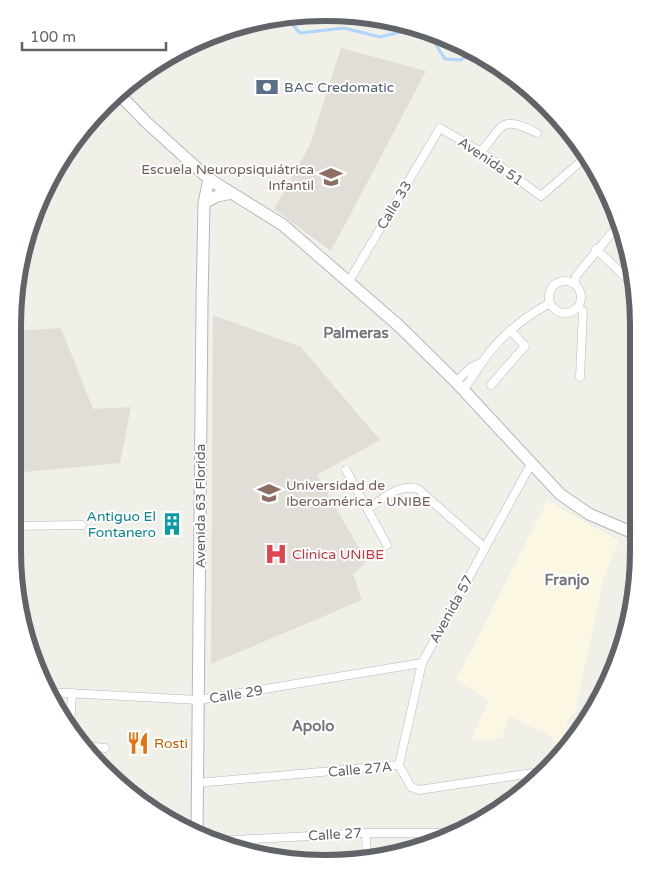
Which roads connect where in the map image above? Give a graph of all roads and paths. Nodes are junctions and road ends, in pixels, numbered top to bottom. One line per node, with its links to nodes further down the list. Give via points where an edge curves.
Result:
1 (124, 98): 6 (main road)
2 (440, 128): 4 (street, Avenida 51); 12 (street, Calle 33)
3 (537, 133): 4 (street, via 516,122 508,123)
4 (481, 152): 5 (street, Avenida 51, via 542,196)
5 (578, 164)
6 (209, 179): 7 (main road); 8 (main road, Avenida 63 Florida)
7 (232, 193): 8 (main road); 12 (main road, via 284,225)
8 (204, 203): 31 (main road, Avenida 63 Florida)
9 (615, 229): 10 (street)
10 (596, 249): 11 (street); 13 (street, via 576,276)
11 (626, 276)
12 (349, 281): 19 (main road)
13 (575, 284): 14 (street, via 564,281 553,286); 15 (street, via 580,292)
14 (550, 303): 15 (street, via 556,311 566,314); 16 (street)
15 (578, 307): 17 (street, via 583,311)
16 (510, 330): 18 (street, via 525,346); 19 (street, via 482,362 470,368)
17 (580, 377)
18 (491, 385)
19 (459, 386): 20 (main road)
20 (531, 464): 25 (main road, via 560,494 589,514); 27 (street, Avenida 57)
21 (346, 470): 22 (street)
22 (369, 508): 26 (street); 27 (street, via 395,491 411,487)
23 (82, 525): 24 (street)
24 (21, 526)
25 (630, 532)
26 (387, 546)
27 (485, 548): 28 (street, Avenida 57)
28 (422, 663): 31 (street, Calle 29); 35 (street, Avenida 57)
29 (57, 692): 30 (street, Calle 29)
30 (72, 693): 31 (street, Calle 29); 32 (street)
31 (198, 700): 37 (main road, Avenida 63 Florida)
32 (71, 716)
33 (93, 747): 34 (street)
34 (105, 748)
35 (399, 765): 36 (street, Calle 27A, via 411,787 420,790); 37 (street, Calle 27A)
36 (533, 773)
37 (197, 783): 38 (main road, Avenida 63 Florida)
38 (197, 826)
39 (366, 833): 40 (street, Calle 27); 41 (street, Calle 27); 42 (street)
40 (439, 833)
41 (229, 839)
42 (367, 852)

